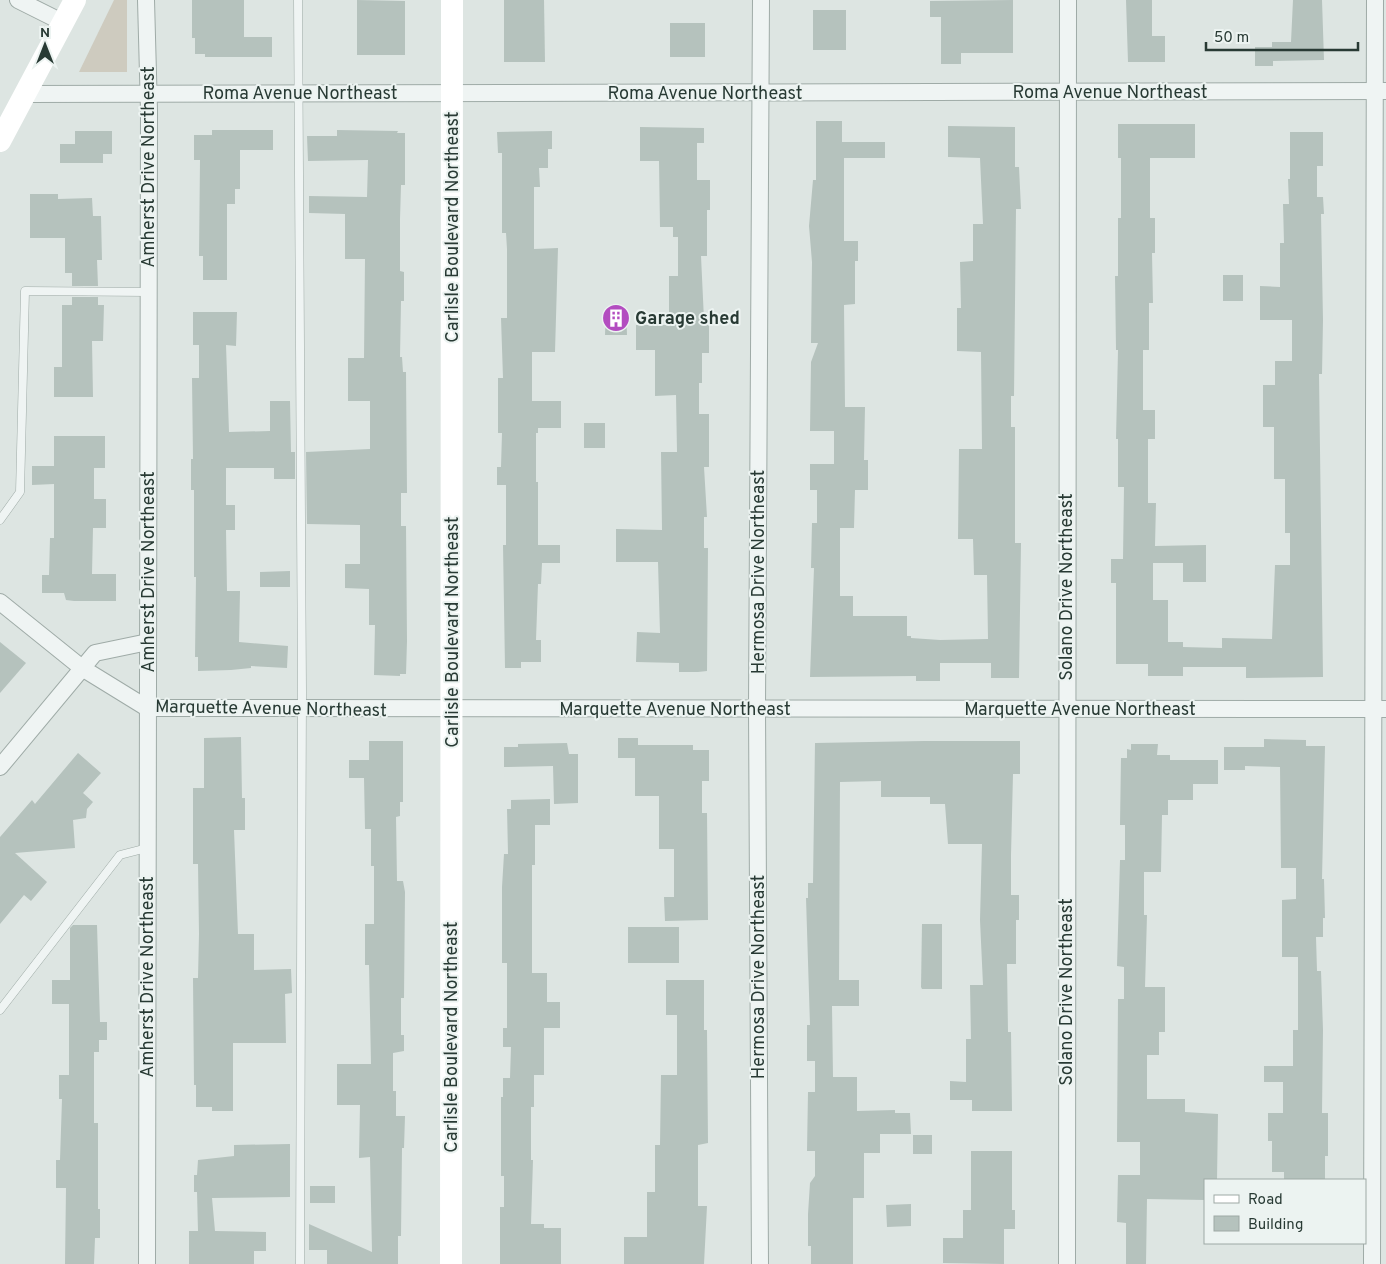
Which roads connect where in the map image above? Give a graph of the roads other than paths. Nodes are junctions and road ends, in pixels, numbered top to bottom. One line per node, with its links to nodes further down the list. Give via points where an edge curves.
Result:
1 (18, 0): 9 (street)
2 (75, 0): 9 (street)
3 (146, 0): 10 (street, Amherst Drive Northeast)
4 (298, 0): 14 (lane)
5 (452, 0): 15 (street, Carlisle Boulevard Northeast)
6 (761, 0): 11 (street, Hermosa Drive Northeast)
7 (1068, 0): 12 (street, Solano Drive Northeast)
8 (1375, 0): 13 (street)
9 (64, 24): 16 (street)
10 (148, 92): 14 (street, Roma Avenue Northeast); 16 (street, Roma Avenue Northeast); 18 (street, Amherst Drive Northeast)
11 (761, 92): 12 (street, Roma Avenue Northeast); 15 (street, Roma Avenue Northeast); 24 (street, Hermosa Drive Northeast)
12 (1068, 92): 13 (street, Roma Avenue Northeast); 25 (street, Solano Drive Northeast)
13 (1380, 92): 26 (street)
14 (298, 93): 15 (street, Roma Avenue Northeast); 27 (lane)
15 (452, 93): 28 (street, Carlisle Boulevard Northeast)
16 (25, 94): 17 (street)
17 (0, 141)
18 (148, 292): 19 (lane, via 25,291 20,492); 21 (street, Amherst Drive Northeast)
19 (0, 520)
20 (0, 602): 22 (street, Marquette Avenue Northeast)
21 (148, 642): 22 (street, via 95,653); 23 (street, Amherst Drive Northeast)
22 (82, 668): 23 (street, Marquette Avenue Northeast); 29 (street)
23 (148, 708): 27 (street, Marquette Avenue Northeast); 30 (street, Amherst Drive Northeast)
24 (757, 708): 25 (street, Marquette Avenue Northeast); 28 (street, Marquette Avenue Northeast); 35 (street, Hermosa Drive Northeast)
25 (1066, 709): 26 (street, Marquette Avenue Northeast); 36 (street, Solano Drive Northeast)
26 (1379, 709): 37 (street)
27 (302, 710): 28 (street, Marquette Avenue Northeast); 33 (lane)
28 (452, 710): 34 (street, Carlisle Boulevard Northeast)
29 (0, 767)
30 (148, 848): 31 (lane, via 120,855); 32 (street, Amherst Drive Northeast)
31 (0, 1010)
32 (147, 1264)
33 (300, 1264)
34 (451, 1264)
35 (760, 1264)
36 (1067, 1264)
37 (1372, 1264)

